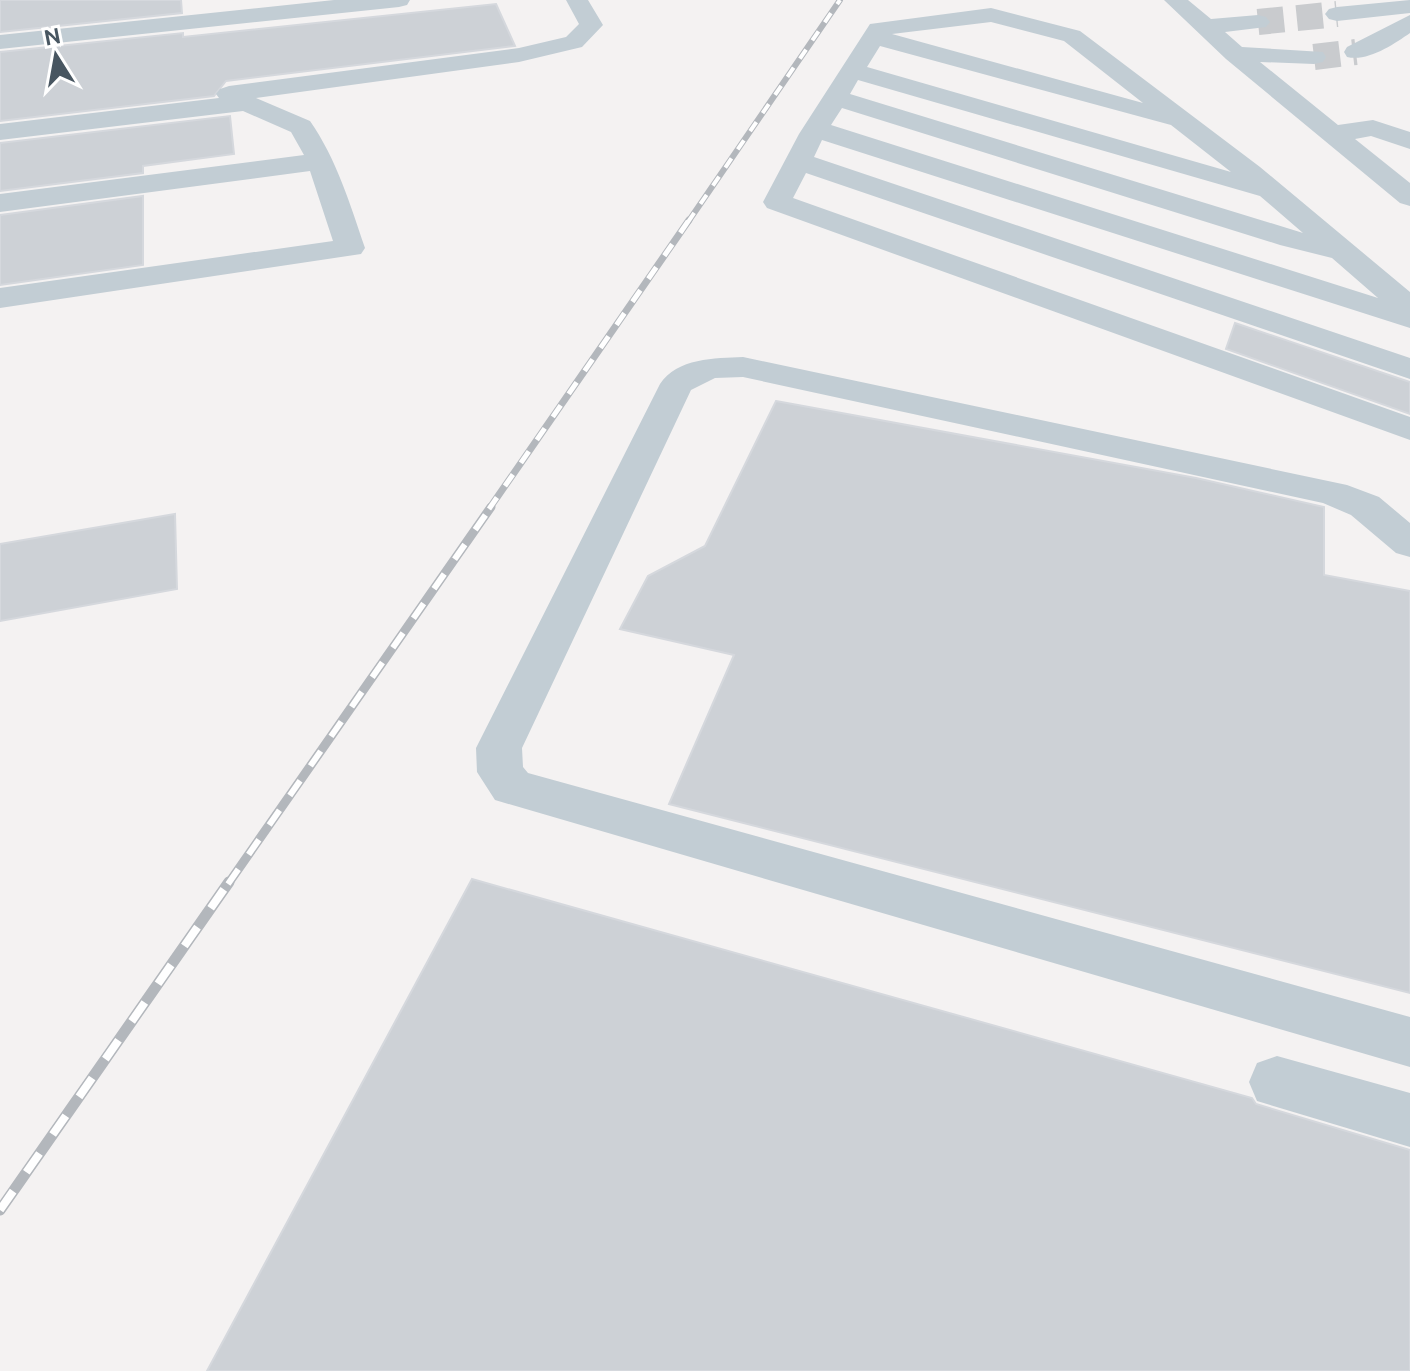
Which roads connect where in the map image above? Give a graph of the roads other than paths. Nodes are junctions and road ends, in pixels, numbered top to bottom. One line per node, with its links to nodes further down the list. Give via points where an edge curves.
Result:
1 (399, 0): 4 (street)
2 (577, 0): 15 (street, via 591,25 574,42 519,55)
3 (1175, 0): 7 (street)
4 (362, 2): 11 (street)
5 (1410, 6): 9 (street)
6 (1258, 22): 7 (street)
7 (1205, 27): 12 (street)
8 (1400, 29): 9 (street); 9 (street)
9 (1341, 35)
10 (873, 37): 13 (street); 16 (street); 16 (street, via 878,29 991,15 1072,36)
11 (0, 42)
12 (1235, 54): 12 (street, via 1300,46); 19 (street)
13 (851, 70): 14 (street); 23 (street)
14 (834, 97): 17 (street); 26 (street)
15 (0, 120)
16 (1187, 124): 23 (street)
17 (815, 129): 22 (street); 29 (street)
18 (0, 132): 21 (street, via 246,103 301,127)
19 (1332, 134): 20 (street, via 1373,128); 24 (street)
20 (1410, 141)
21 (321, 161): 25 (street); 27 (street, via 350,248)
22 (799, 161): 30 (street); 31 (street, via 777,202)
23 (1273, 192): 26 (street)
24 (1410, 197)
25 (0, 203)
26 (1342, 251): 28 (street)
27 (0, 298)
28 (1410, 308)
29 (1410, 318)
30 (1410, 369)
31 (1410, 429)
32 (1410, 544): 33 (street, via 1365,506 1334,493 743,367 708,368 677,384 499,748 500,772 512,787)
33 (1410, 1042)
34 (1277, 1082): 35 (street)
35 (1410, 1120)

